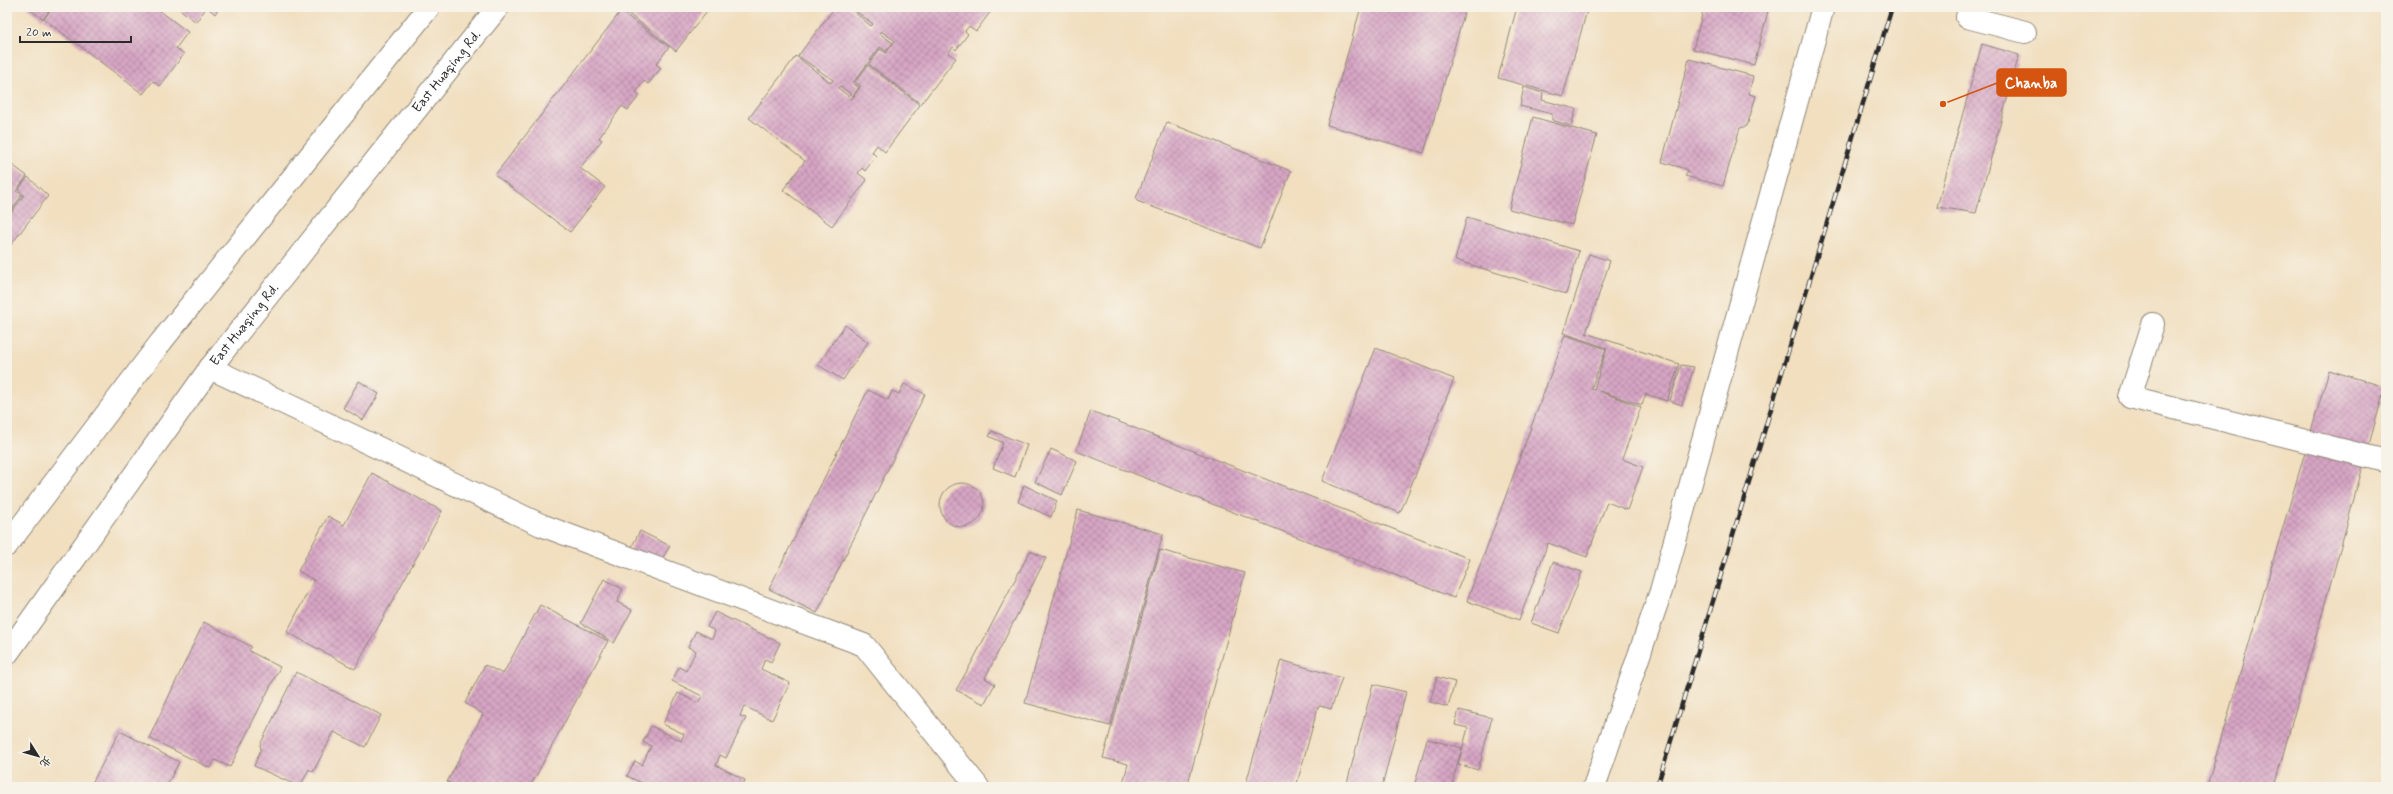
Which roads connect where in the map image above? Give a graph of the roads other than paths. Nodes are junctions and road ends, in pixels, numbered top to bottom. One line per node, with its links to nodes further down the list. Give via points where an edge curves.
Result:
1 (429, 7): 9 (street, via 161,342)
2 (498, 7): 7 (street, East Huaqing Rd.)
3 (1822, 7): 12 (street, via 1661,591)
4 (1970, 7): 5 (street, via 1967,17)
5 (2025, 32)
6 (2152, 324): 8 (street, via 2130,397)
7 (210, 368): 10 (street, East Huaqing Rd.); 11 (street, via 541,525 864,645)
8 (2386, 461)
9 (7, 545)
10 (7, 654)
11 (978, 787)
12 (1594, 787)

